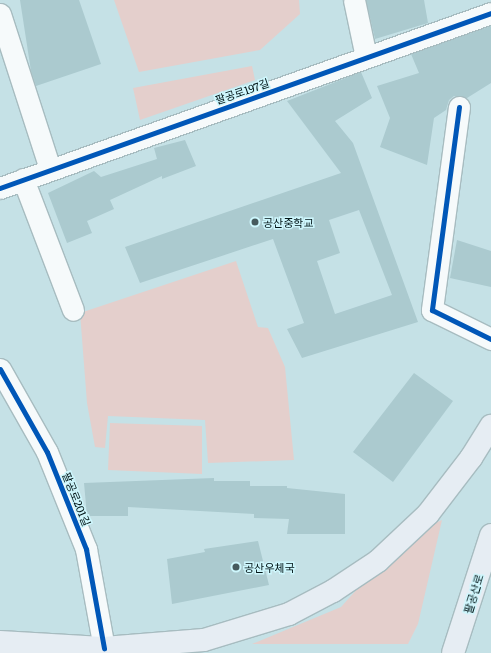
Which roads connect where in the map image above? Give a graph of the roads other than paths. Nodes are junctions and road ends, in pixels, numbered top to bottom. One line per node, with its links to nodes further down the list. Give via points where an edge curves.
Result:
1 (354, 0): 4 (street)
2 (491, 13): 4 (street, 팔공로197길)
3 (0, 14): 6 (street)
4 (366, 58): 6 (street, 팔공로197길)
5 (459, 107): 10 (street, via 432,310)
6 (50, 169): 7 (street, 팔공로197길)
7 (22, 179): 8 (street, 팔공로197길); 9 (street)
8 (0, 188)
9 (73, 310)
10 (491, 339)
11 (0, 369): 15 (street, 팔공로201길, via 47,452 86,549)
12 (491, 426): 15 (main road, via 471,458 428,514 378,561 333,591 289,614 204,640)
13 (491, 535): 17 (main road, 팔공산로)
14 (0, 642): 15 (main road)
15 (104, 648): 16 (main road)
16 (196, 653)
17 (453, 653)

